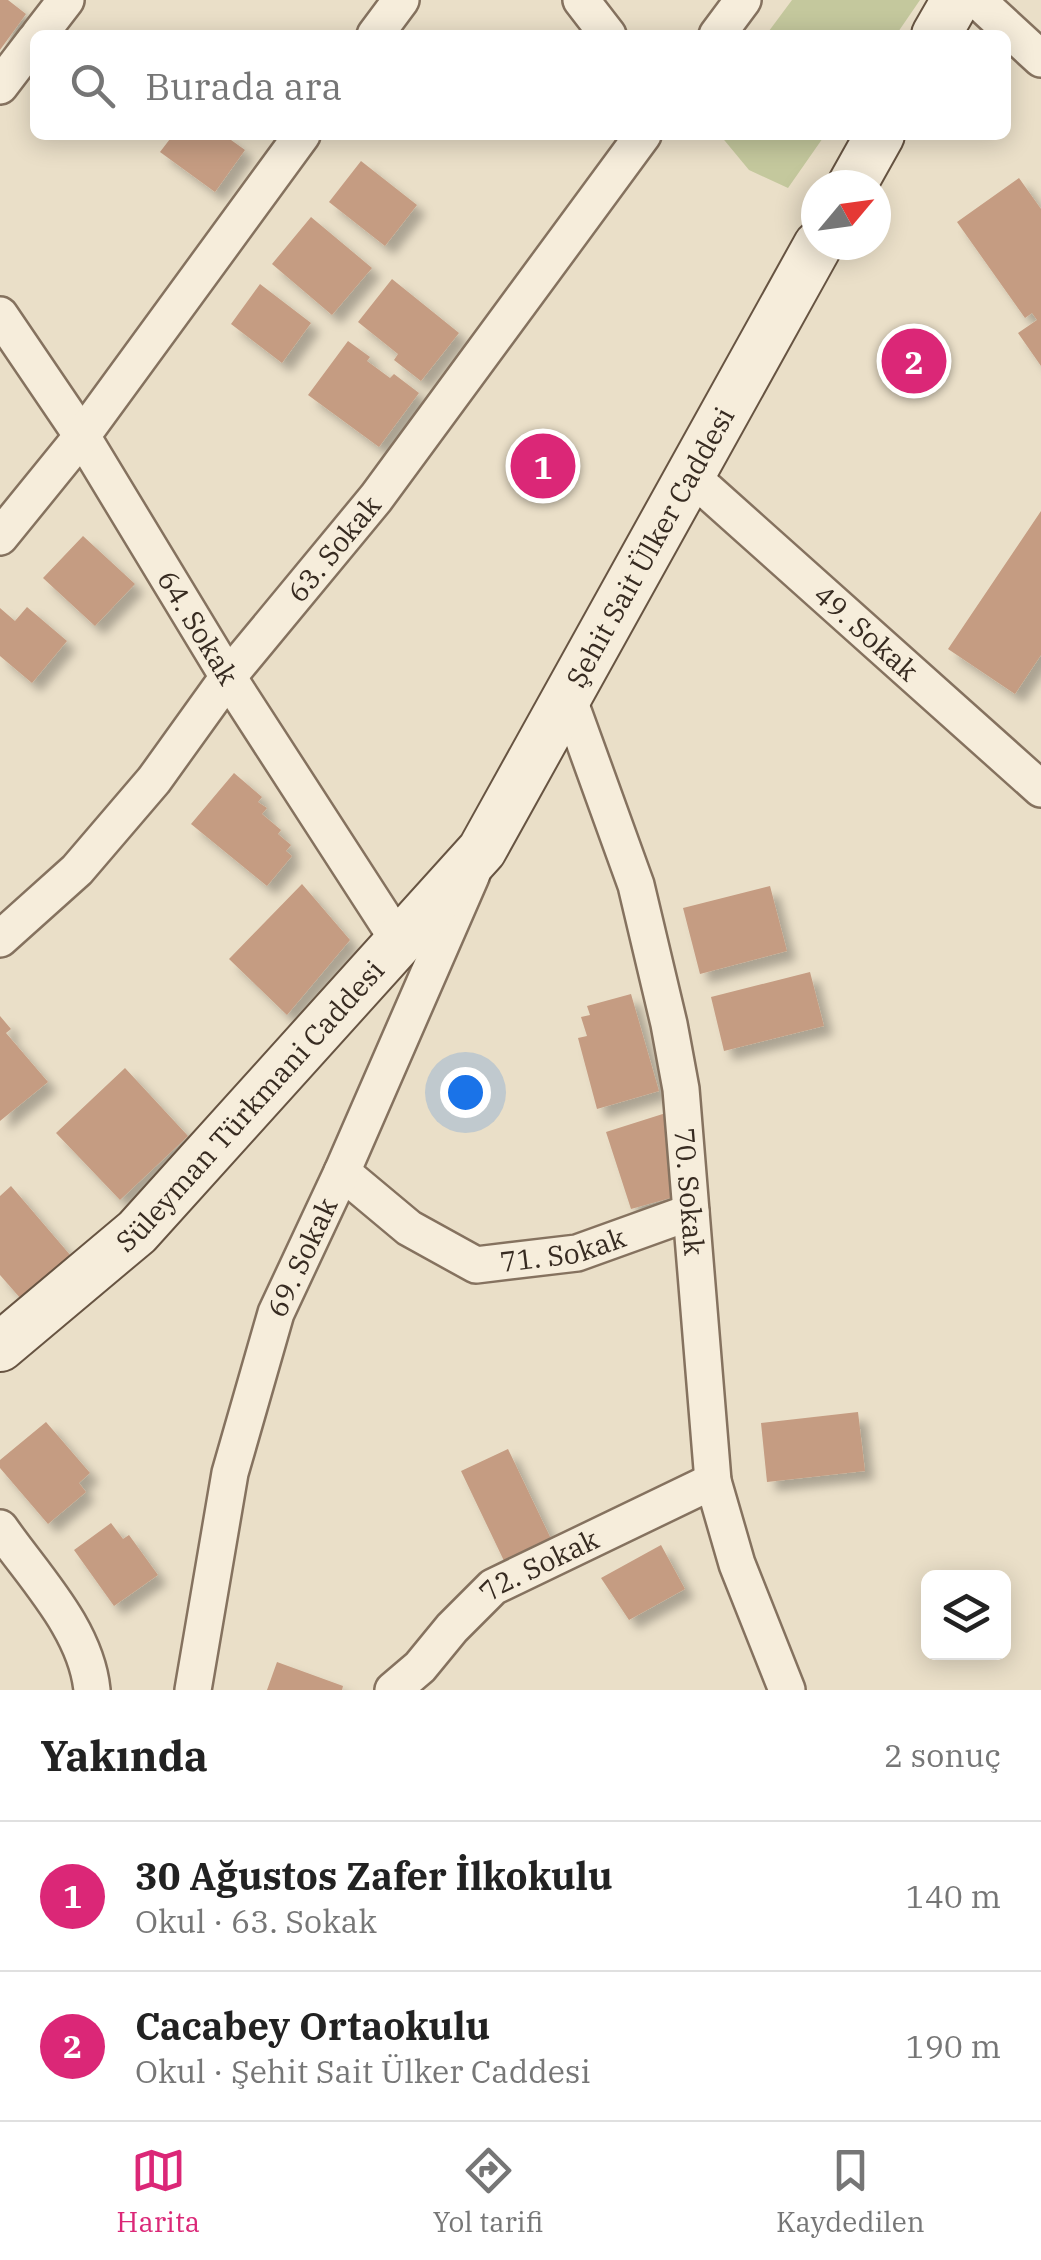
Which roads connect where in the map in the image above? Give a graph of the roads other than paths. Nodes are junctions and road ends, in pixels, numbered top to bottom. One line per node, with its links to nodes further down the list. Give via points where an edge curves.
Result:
1 (66, 0): 7 (street)
2 (401, 0): 8 (street)
3 (581, 0): 9 (street)
4 (743, 0): 10 (street)
5 (956, 0): 11 (street)
6 (977, 0): 12 (street)
7 (43, 30)
8 (379, 30)
9 (604, 30)
10 (721, 30)
11 (939, 30)
12 (1010, 30)
13 (1011, 31): 15 (street)
14 (30, 47): 16 (street)
15 (1041, 58)
16 (0, 86)
17 (298, 140): 23 (street)
18 (639, 140): 26 (street, 63. Sokak, via 376,498)
19 (877, 140): 20 (street)
20 (860, 170)
21 (810, 260): 24 (street, Şehit Sait Ülker Caddesi)
22 (0, 315): 23 (street, 64. Sokak)
23 (82, 436): 25 (street); 26 (street, 64. Sokak)
24 (690, 476): 27 (street, Şehit Sait Ülker Caddesi); 28 (street, 49. Sokak)
25 (0, 537)
26 (228, 677): 30 (street, 63. Sokak, via 154,780 77,870); 31 (street, 64. Sokak)
27 (568, 696): 29 (street, Şehit Sait Ülker Caddesi); 33 (street, 70. Sokak, via 636,885 681,1089)
28 (1041, 789)
29 (482, 850): 31 (street, Süleyman Türkmani Caddesi); 32 (street, 69. Sokak)
30 (0, 939)
31 (398, 940): 34 (street, Süleyman Türkmani Caddesi, via 137,1232)
32 (342, 1172): 33 (street, 71. Sokak, via 408,1228 476,1265 577,1252); 38 (street, 69. Sokak, via 276,1313 230,1473)
33 (691, 1212): 35 (street, 70. Sokak)
34 (0, 1347)
35 (714, 1481): 39 (street, 72. Sokak, via 492,1587); 40 (street, 70. Sokak, via 737,1564)
36 (0, 1528): 37 (street, via 74,1633)
37 (92, 1690)
38 (193, 1690)
39 (393, 1690)
40 (787, 1690)

